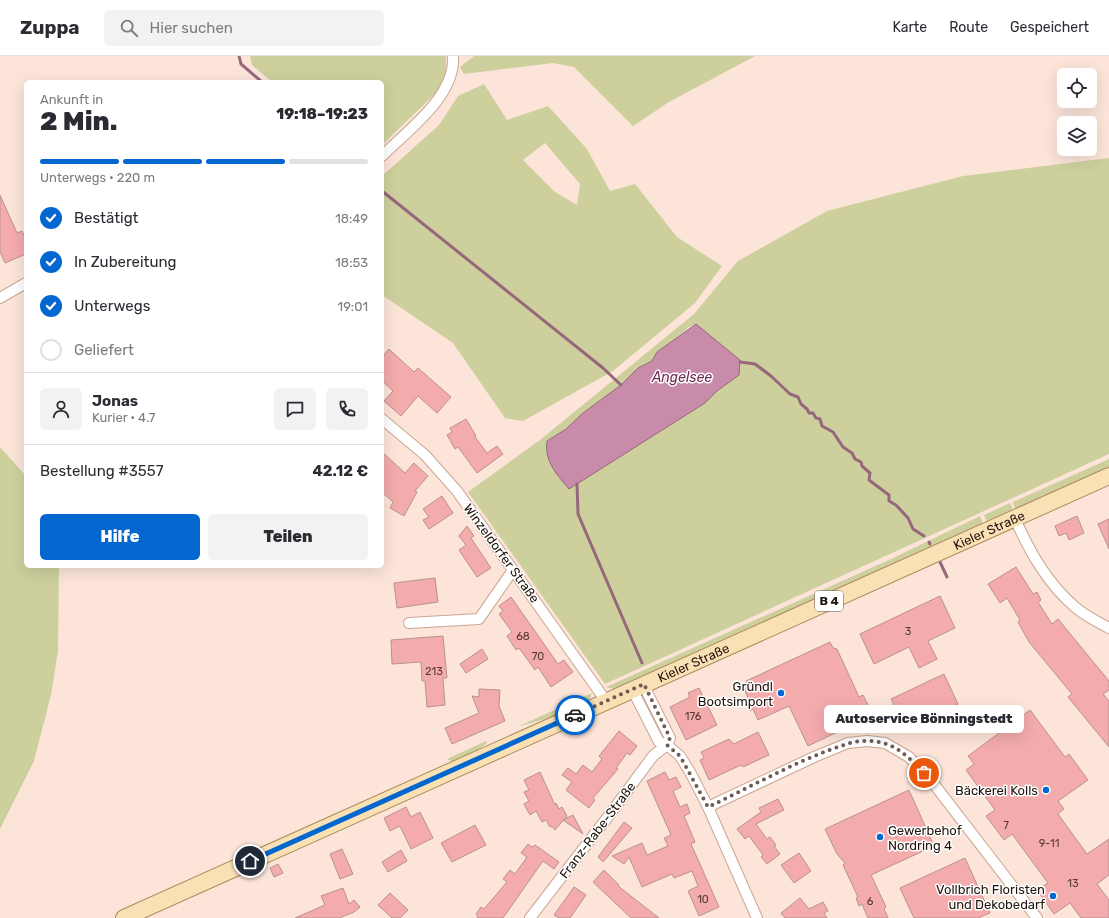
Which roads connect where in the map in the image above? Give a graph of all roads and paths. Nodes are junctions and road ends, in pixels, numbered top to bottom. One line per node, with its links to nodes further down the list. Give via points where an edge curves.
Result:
1 (453, 56): 2 (street, via 449,84 437,102)
2 (384, 154)
3 (24, 284): 4 (street)
4 (0, 298)
5 (384, 421): 8 (street, Winzeldorfer Straße, via 440,470)
6 (1109, 476): 7 (main road, Kieler Straße / B 4)
7 (1015, 519): 10 (street, via 1026,545 1049,580 1075,608); 11 (main road, Kieler Straße / B 4)
8 (513, 570): 9 (street, via 479,619); 12 (street, Winzeldorfer Straße)
9 (409, 623)
10 (1109, 628)
11 (638, 686): 12 (main road, Kieler Straße / B 4); 13 (street, via 659,742)
12 (606, 701): 15 (main road, Kieler Straße / B 4)
13 (667, 745): 14 (street, via 680,756); 16 (street, Franz-Rabe-Straße, via 653,756)
14 (708, 807): 17 (street); 18 (street, via 848,743 885,743 909,757 930,779)
15 (124, 918)
16 (530, 918)
17 (757, 918)
18 (1037, 918)

